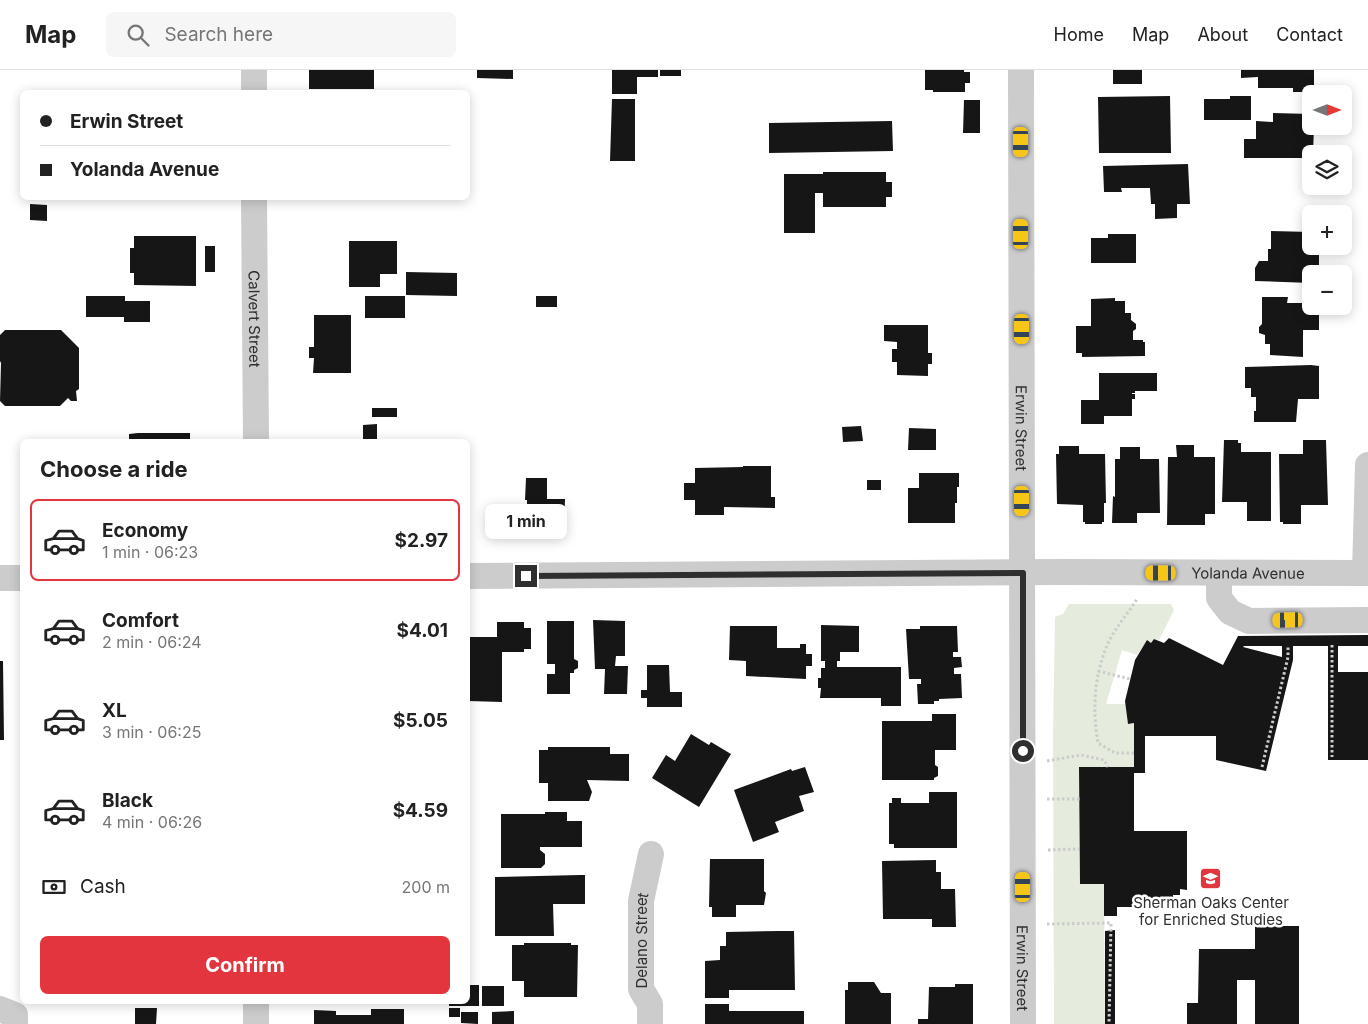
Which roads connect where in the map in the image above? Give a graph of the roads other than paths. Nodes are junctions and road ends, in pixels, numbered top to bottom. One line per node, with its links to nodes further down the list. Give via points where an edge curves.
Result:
1 (254, 70): 3 (street)
2 (1021, 70): 7 (street, Erwin Street)
3 (254, 90)
4 (254, 200): 5 (street, Calvert Street)
5 (256, 439)
6 (1368, 464): 9 (street)
7 (1023, 573): 8 (street, Yolanda Avenue); 10 (street, Yolanda Avenue); 20 (street, Erwin Street)
8 (1219, 573): 9 (street, Yolanda Avenue); 13 (street, via 1219,598 1230,612 1249,621)
9 (1366, 573)
10 (470, 576)
11 (0, 578): 12 (street)
12 (20, 578)
13 (1368, 620)
14 (651, 854): 19 (street, Delano Street, via 641,902 641,989 650,1004)
15 (256, 1004): 18 (street)
16 (0, 1009): 17 (street, via 15,1015)
17 (15, 1024)
18 (256, 1024)
19 (650, 1024)
20 (1023, 1024)

